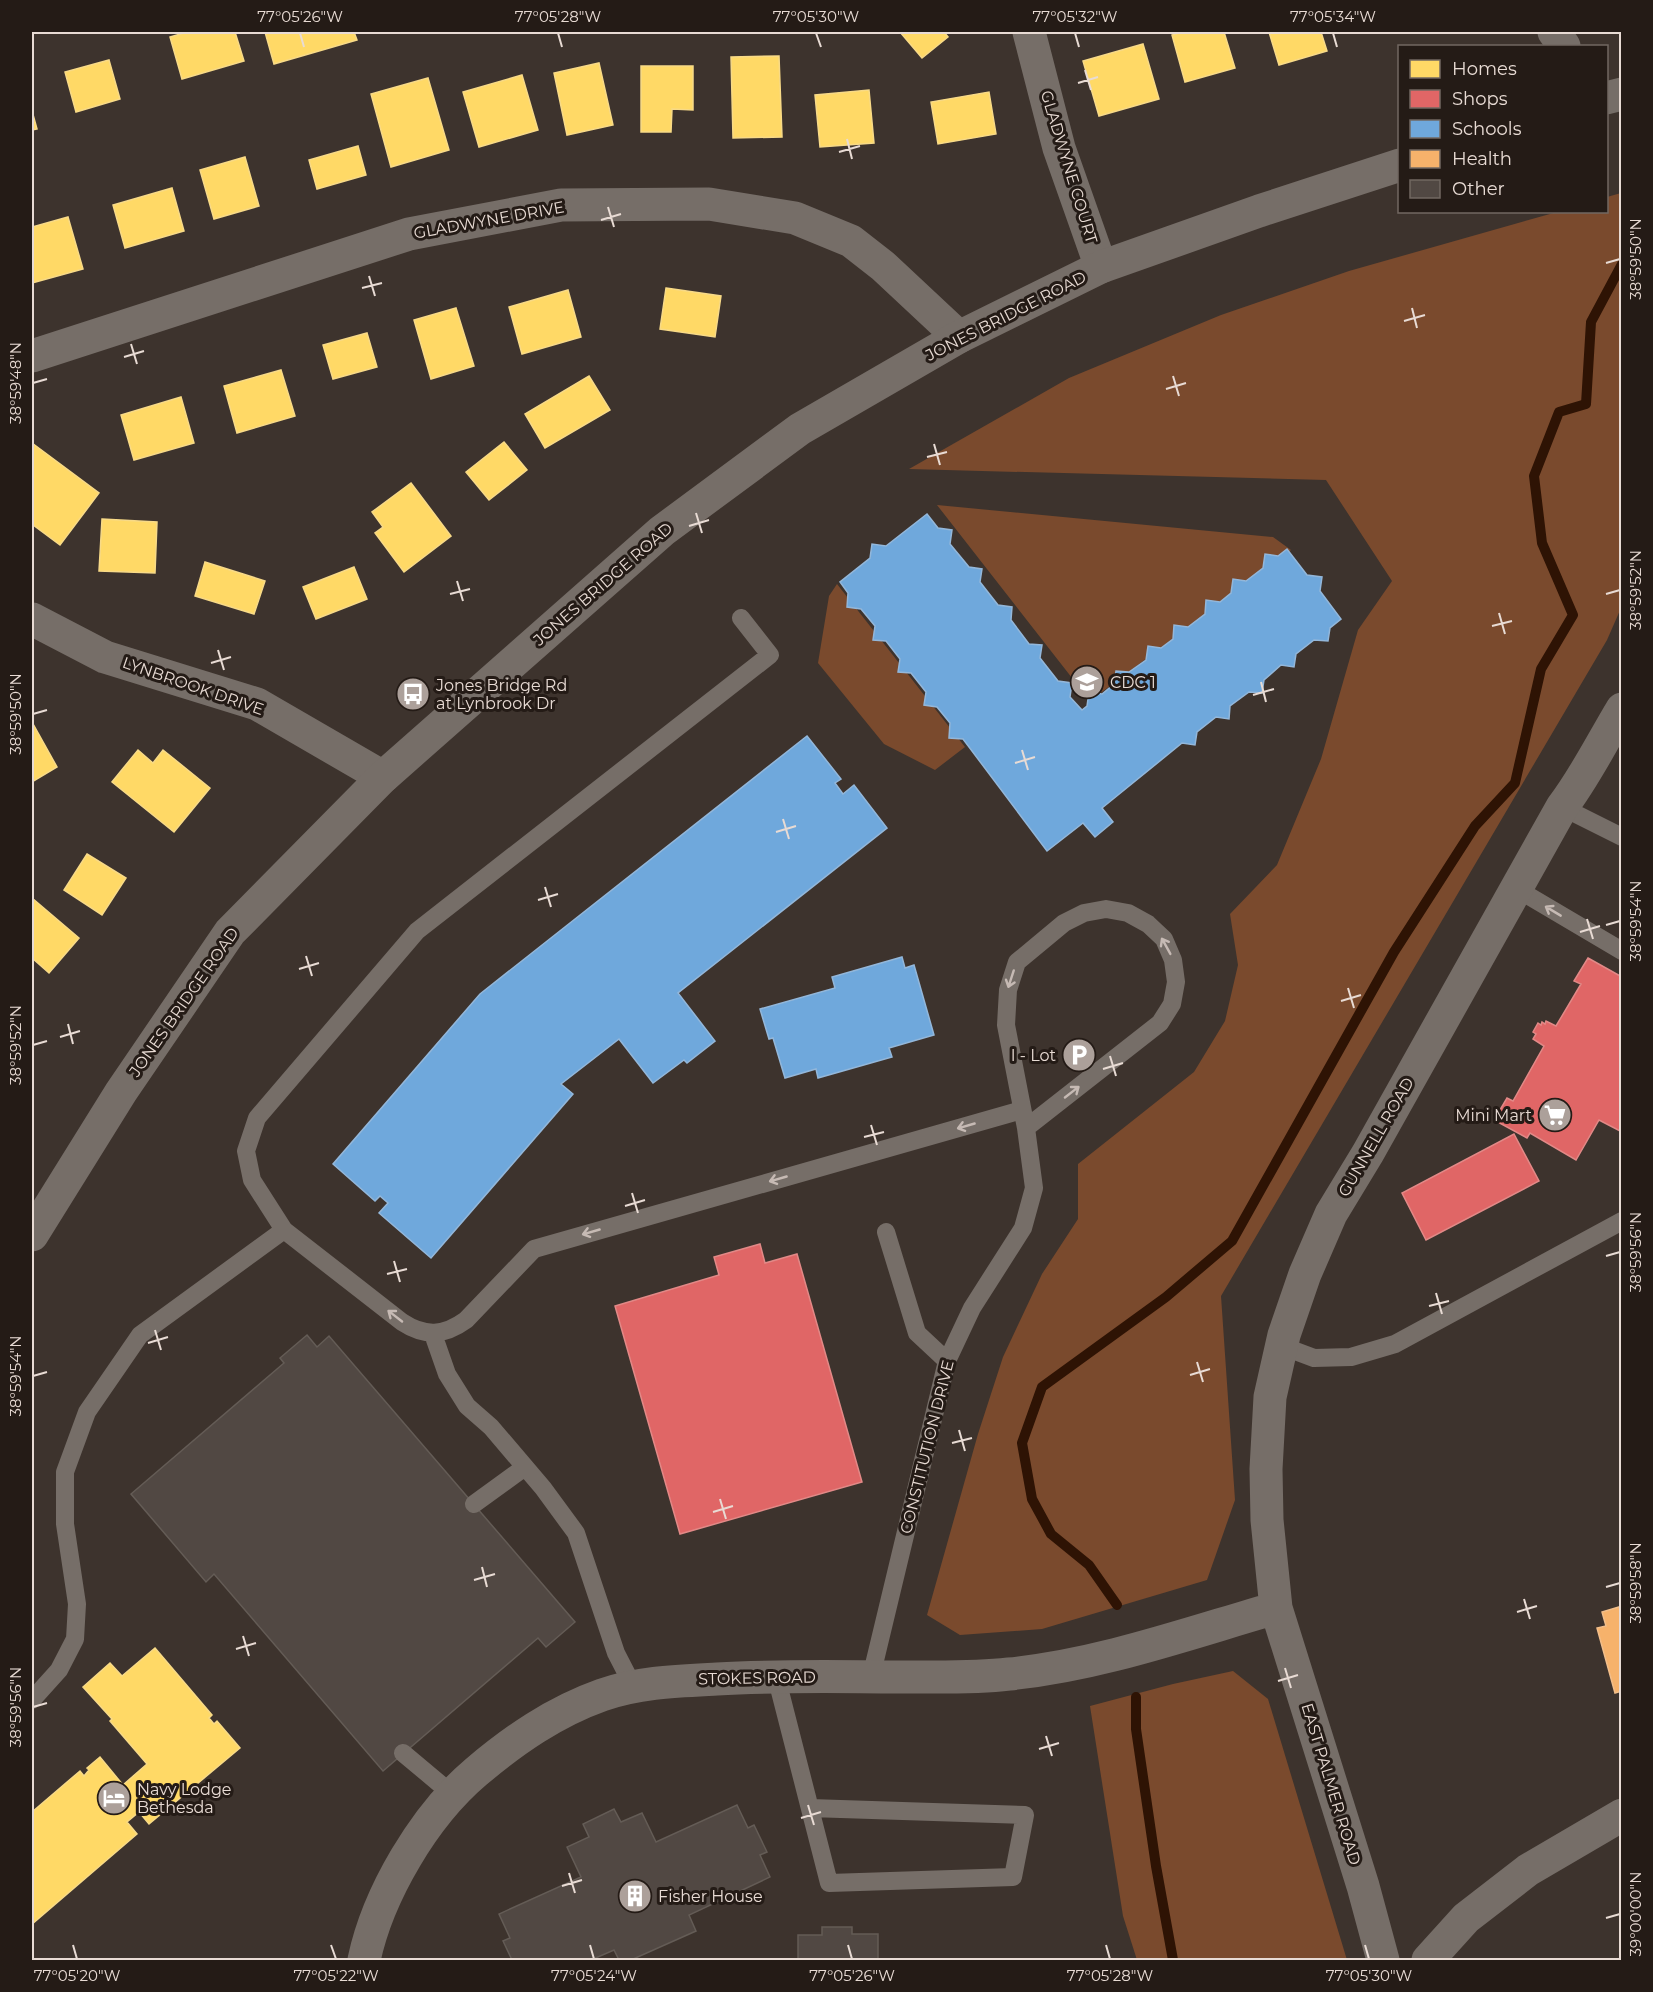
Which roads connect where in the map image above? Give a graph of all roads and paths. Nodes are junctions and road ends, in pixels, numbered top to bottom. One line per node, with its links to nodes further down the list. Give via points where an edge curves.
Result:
1 (1029, 32): 5 (street, GLADWYNE COURT, via 1059,148)
2 (1554, 32): 3 (street)
3 (1562, 45)
4 (1398, 166): 5 (street, JONES BRIDGE ROAD)
5 (1101, 267): 6 (street, JONES BRIDGE ROAD)
6 (958, 337): 7 (street, GLADWYNE DRIVE, via 851,241 795,218 709,204 561,206 409,234); 11 (street, JONES BRIDGE ROAD, via 800,429 662,531)
7 (32, 356)
8 (741, 618): 18 (lane, via 770,655 417,931 258,1118 246,1150 252,1180)
9 (32, 619): 11 (street, LYNBROOK DRIVE, via 105,657 257,704)
10 (1622, 709): 12 (street, GUNNELL ROAD)
11 (383, 777): 20 (street, JONES BRIDGE ROAD, via 230,932 121,1092)
12 (1562, 807): 13 (lane); 14 (street, GUNNELL ROAD)
13 (1622, 837)
14 (1517, 889): 15 (lane, one-way to 14); 22 (street, GUNNELL ROAD, via 1330,1214)
15 (1622, 951)
16 (1024, 1119): 16 (lane, CONSTITUTION DRIVE, one-way to 16, via 1160,1023 1172,1004 1176,982 1173,960 1164,939 1148,924 1128,913 1106,909 1084,913 1064,923 1017,962 1008,990 1006,1025); 21 (lane, one-way to 21, via 534,1249 466,1320 455,1328); 23 (lane, CONSTITUTION DRIVE, via 1034,1188 1023,1228 972,1308)
17 (1622, 1221): 22 (lane, via 1395,1344 1351,1357 1314,1358)
18 (285, 1230): 21 (lane, one-way to 18, via 402,1322); 30 (lane, via 140,1335 87,1412 65,1472 65,1524 77,1604 75,1639 59,1670)
19 (886, 1232): 23 (lane, via 917,1333)
20 (32, 1235)
21 (433, 1334): 24 (lane, via 447,1374 467,1406)
22 (1282, 1346): 26 (street, GUNNELL ROAD, via 1270,1397 1266,1469)
23 (947, 1361): 28 (lane, CONSTITUTION DRIVE)
24 (525, 1467): 25 (lane); 29 (lane, via 576,1533 616,1653)
25 (474, 1504)
26 (1276, 1608): 28 (street, STOKES ROAD, via 1062,1667 970,1677); 36 (street, EAST PALMER ROAD)
27 (776, 1677): 28 (street, STOKES ROAD); 29 (street, STOKES ROAD); 33 (lane)
28 (871, 1677)
29 (633, 1686): 32 (street, STOKES ROAD, via 551,1717 508,1745)
30 (32, 1700)
31 (403, 1753): 32 (lane)
32 (452, 1794): 35 (street, STOKES ROAD, via 420,1833 394,1879 369,1937)
33 (810, 1808): 33 (lane, via 829,1882 1013,1877 1025,1815)
34 (1622, 1815): 37 (street, via 1528,1870 1466,1918)
35 (364, 1960)
36 (1383, 1960)
37 (1428, 1960)

